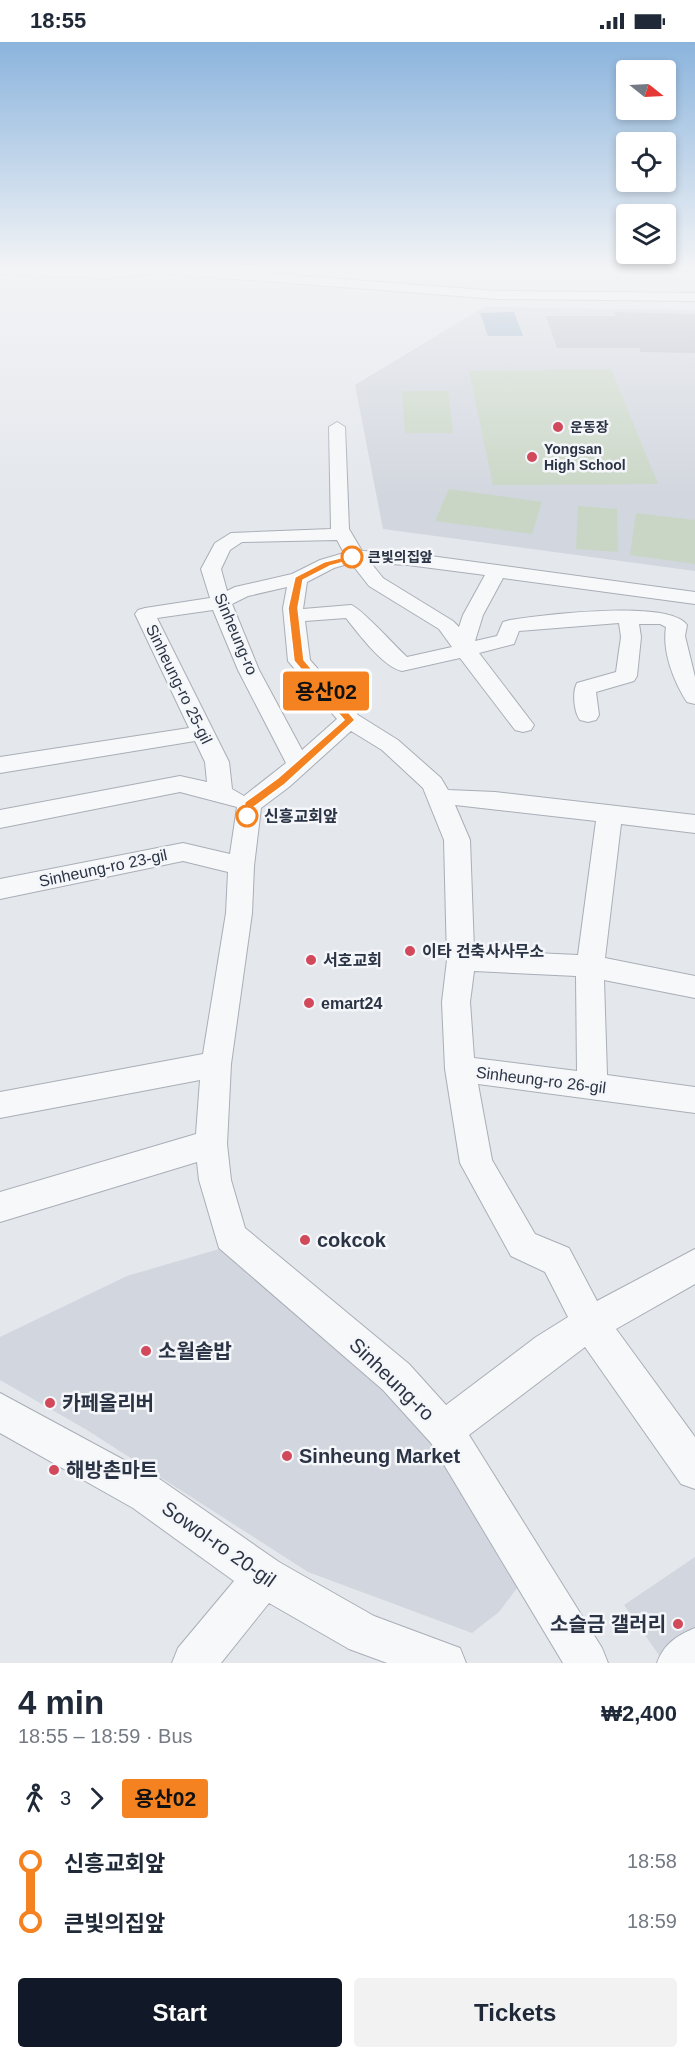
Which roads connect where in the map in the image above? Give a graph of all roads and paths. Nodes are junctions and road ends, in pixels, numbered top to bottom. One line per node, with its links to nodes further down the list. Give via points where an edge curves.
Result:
1 (337, 427): 2 (street)
2 (349, 545): 3 (street, Sinheung-ro, via 408,559); 4 (street, Sinheung-ro, via 327,564); 6 (street, Sinheung-ro, via 238,537 222,547 211,569); 10 (street, via 376,582 446,625)
3 (497, 571): 7 (street, Sinheung-ro); 10 (street, via 473,615)
4 (298, 579): 6 (street, Sinheung-ro, via 242,591); 8 (street)
5 (695, 598): 7 (street, Sinheung-ro)
6 (219, 603): 15 (street, Sinheung-ro 25-gil, via 145,614); 17 (street, Sinheung-ro)
7 (653, 605): 9 (street); 11 (street, via 677,625 675,636 683,675)
8 (294, 616): 10 (street, via 351,610 402,665); 13 (street, via 299,661)
9 (628, 617): 10 (street, via 510,626 507,640); 12 (street, via 631,637 626,676 585,688)
10 (462, 649): 14 (street)
11 (695, 697)
12 (588, 715)
13 (350, 720): 17 (street); 19 (street, Sinheung-ro 26-gil, via 390,745 434,784)
14 (523, 724)
15 (202, 733): 16 (street); 18 (street, Sinheung-ro 25-gil, via 217,762)
16 (0, 765)
17 (299, 765): 20 (street)
18 (220, 793): 20 (street); 22 (street, via 180,784)
19 (440, 800): 21 (street, via 455,797); 26 (street, Sinheung-ro 26-gil, via 457,840)
20 (249, 805): 24 (street, Sinheung-ro)
21 (610, 812): 23 (street); 27 (street)
22 (0, 819)
23 (695, 824)
24 (241, 866): 25 (street, Sinheung-ro 23-gil, via 183,852); 29 (street, Sinheung-ro, via 239,913)
25 (0, 889)
26 (461, 960): 27 (street); 30 (street, Sinheung-ro 26-gil, via 456,1002)
27 (590, 966): 28 (street); 31 (street)
28 (695, 987)
29 (216, 1064): 33 (street); 34 (street, Sinheung-ro)
30 (460, 1069): 31 (street, Sinheung-ro 26-gil); 37 (street, via 476,1163 523,1245 557,1260)
31 (592, 1086): 32 (street, Sinheung-ro 26-gil)
32 (695, 1100)
33 (0, 1105)
34 (211, 1144): 35 (street); 39 (street, Sinheung-ro, via 215,1180 231,1237 396,1377)
35 (0, 1206)
36 (695, 1265): 37 (street)
37 (590, 1323): 39 (street); 40 (street)
38 (0, 1412): 41 (street, Sowol-ro 20-gil, via 147,1494)
39 (444, 1430): 45 (street, Sinheung-ro)
40 (695, 1470)
41 (264, 1578): 43 (street); 44 (street, Sowol-ro 20-gil, via 364,1634)
42 (695, 1649): 46 (street)
43 (193, 1663)
44 (445, 1663)
45 (587, 1663)
46 (678, 1663)

